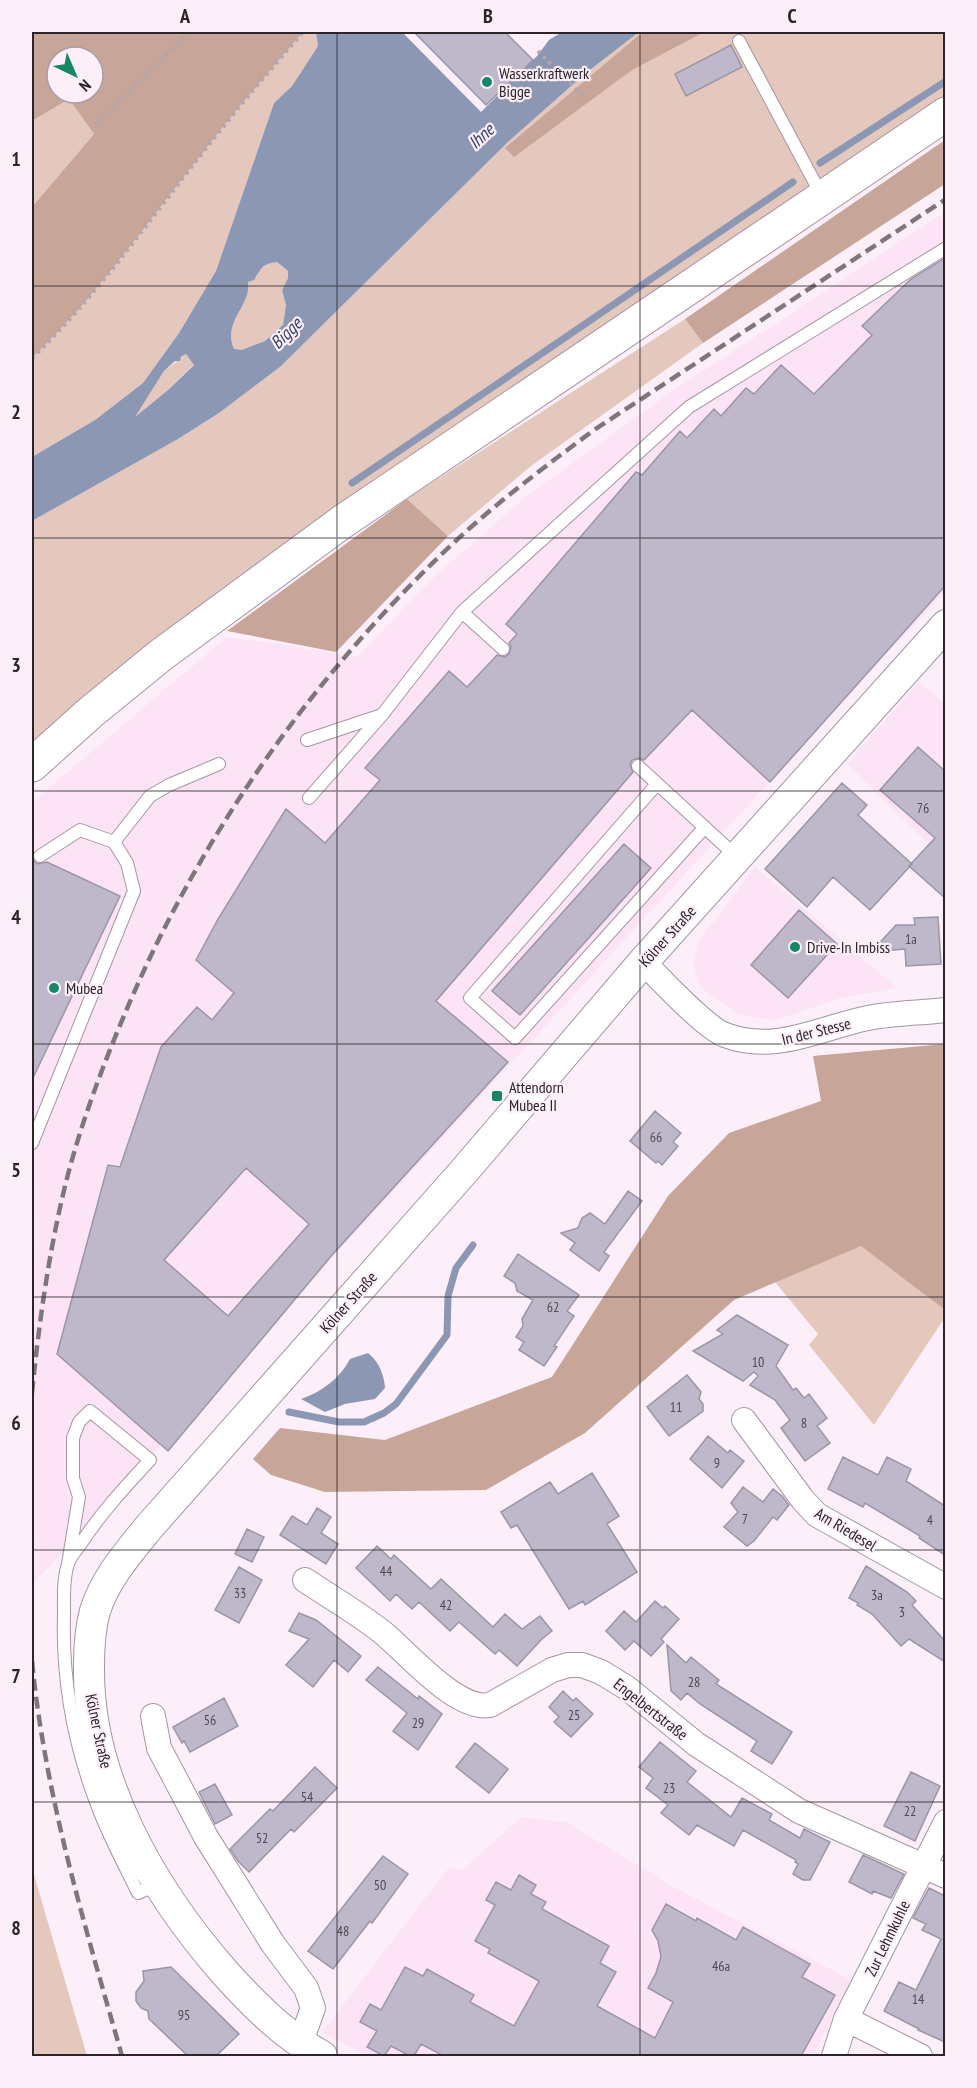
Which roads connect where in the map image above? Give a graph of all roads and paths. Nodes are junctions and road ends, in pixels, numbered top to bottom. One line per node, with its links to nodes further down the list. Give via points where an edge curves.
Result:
1 (188, 32): 7 (path)
2 (303, 32): 10 (path, via 90,294)
3 (739, 41): 8 (lane)
4 (538, 51): 5 (path)
5 (585, 98)
6 (945, 114): 8 (main road)
7 (96, 124)
8 (822, 197): 17 (main road, via 342,522 161,655)
9 (945, 248): 11 (lane, via 689,407)
10 (32, 358)
11 (462, 612): 13 (lane); 14 (lane)
12 (945, 626): 24 (street, Kölner Straße)
13 (503, 649)
14 (382, 715): 15 (lane); 20 (lane)
15 (307, 740)
16 (219, 764): 22 (lane, via 150,796)
17 (32, 765)
18 (638, 766): 19 (lane)
19 (657, 784): 21 (lane); 21 (lane, via 470,998 515,1038)
20 (309, 798)
21 (705, 827): 24 (lane)
22 (114, 842): 23 (lane, via 80,830); 27 (lane, via 128,863 134,891)
23 (40, 856)
24 (738, 857): 25 (street, Kölner Straße)
25 (643, 962): 26 (street, In der Stesse, via 709,1026 725,1035 762,1044 801,1038 868,1018); 36 (street, Kölner Straße, via 149,1527 108,1583 96,1610 90,1638 93,1717 126,1824)
26 (945, 1010)
27 (32, 1143)
28 (744, 1419): 31 (street, Am Riedesel, via 817,1515)
29 (68, 1564): 29 (lane, via 110,1503 150,1460 90,1411 79,1422 73,1438 73,1478 79,1497); 36 (lane, via 63,1643 68,1700 78,1746 96,1803 138,1893)
30 (305, 1580): 34 (street, Engelbertstraße, via 382,1632 432,1679 472,1705 490,1705 552,1670 582,1665 627,1688 696,1744 799,1811)
31 (945, 1587)
32 (153, 1716): 38 (street, Kölner Straße, via 159,1748 206,1837 273,1944 306,1988 313,2008)
33 (945, 1822): 34 (street, Zur Lehmkuhle)
34 (924, 1865): 35 (street, Engelbertstraße); 37 (street, Zur Lehmkuhle)
35 (945, 1876)
36 (158, 1884): 38 (street, Kölner Straße, via 196,1940 233,1982 276,2025)
37 (846, 2019): 39 (street, Zur Lehmkuhle); 40 (street)
38 (311, 2050)
39 (834, 2056)
40 (920, 2056)

